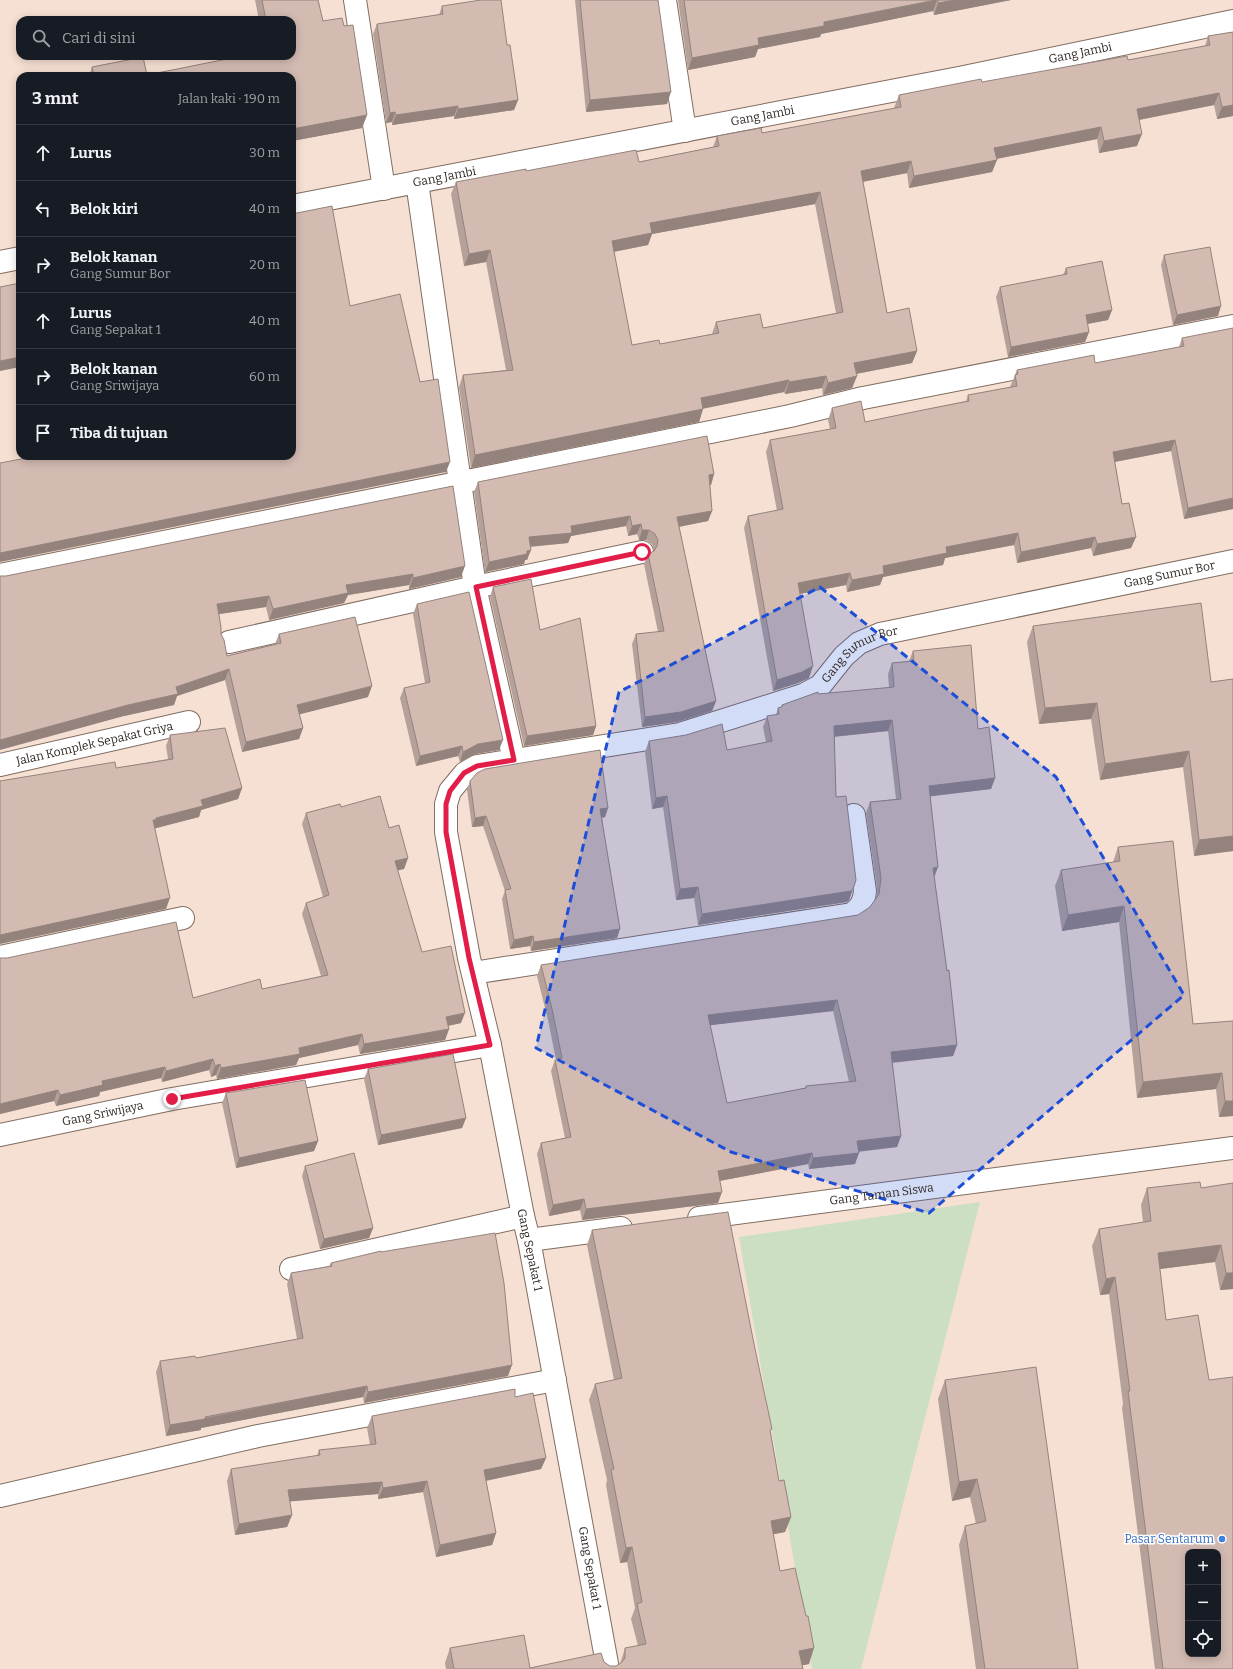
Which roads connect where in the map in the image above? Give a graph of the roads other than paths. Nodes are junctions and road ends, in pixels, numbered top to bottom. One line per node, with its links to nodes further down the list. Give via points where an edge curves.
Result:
1 (355, 0): 6 (street)
2 (665, 0): 4 (street)
3 (1233, 21): 4 (street, Gang Jambi)
4 (685, 131): 5 (street, Gang Jambi)
5 (416, 182): 6 (street, Gang Jambi); 11 (street)
6 (384, 189): 7 (street, Gang Jambi)
7 (296, 205)
8 (16, 259): 9 (street)
9 (0, 262)
10 (1233, 326): 11 (street, via 863,398 790,416)
11 (461, 483): 14 (street); 15 (street)
12 (642, 552): 15 (street)
13 (1233, 561): 18 (street, Gang Sumur Bor, via 880,634 859,643 844,656 820,686 803,695 680,734)
14 (0, 575)
15 (476, 587): 16 (street); 18 (street)
16 (229, 642)
17 (189, 722): 19 (street, Jalan Komplek Sepakat Griya)
18 (514, 760): 21 (street, Gang Sumur Bor, via 477,766 464,773 450,791 446,804)
19 (0, 765)
20 (854, 815): 24 (street, via 865,891 862,904 852,914)
21 (446, 832): 24 (street, Gang Sepakat 1)
22 (183, 918): 23 (street)
23 (0, 957)
24 (473, 973): 25 (street, Gang Sepakat 1)
25 (490, 1045): 26 (street, Gang Sriwijaya, via 172,1099); 28 (street, Gang Sepakat 1)
26 (0, 1135)
27 (1233, 1148): 29 (street, Gang Taman Siswa)
28 (523, 1216): 31 (street, Gang Sepakat 1); 32 (street)
29 (679, 1220)
30 (640, 1226): 31 (street)
31 (529, 1240): 33 (street, Gang Sepakat 1)
32 (291, 1269)
33 (555, 1380): 34 (street, via 258,1436); 35 (street, Gang Sepakat 1)
34 (0, 1496)
35 (608, 1669)

